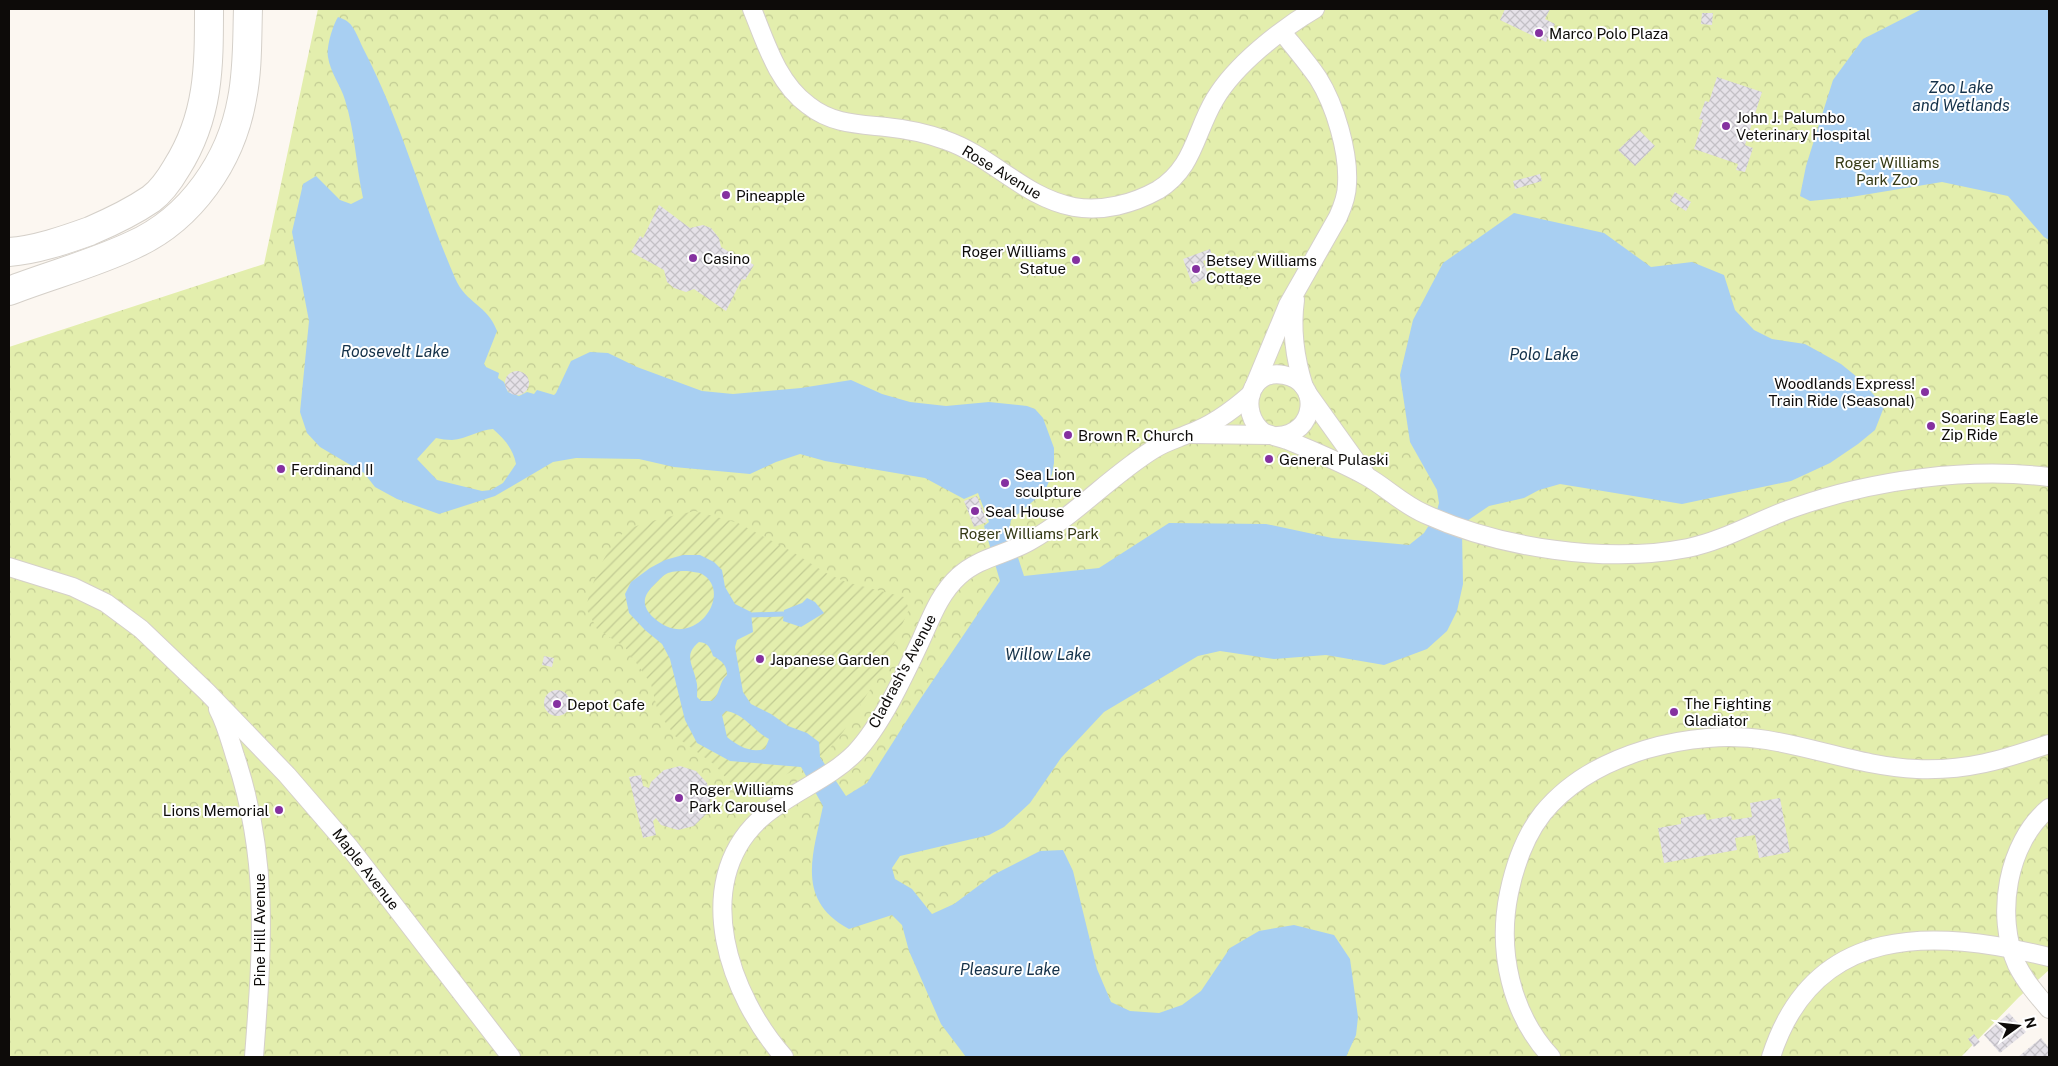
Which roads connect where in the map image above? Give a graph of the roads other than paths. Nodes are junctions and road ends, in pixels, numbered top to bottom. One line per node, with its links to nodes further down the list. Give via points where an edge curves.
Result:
1 (209, 9): 6 (highway, via 210,64 203,109 189,148 163,187 152,198 108,223 51,244)
2 (248, 9): 8 (highway, via 247,66 238,118 224,154 193,201 165,226 135,245)
3 (752, 9): 5 (street, Rose Avenue, via 782,76 796,94 818,113 844,123 909,130 946,140 976,154 1033,192 1066,205 1089,208 1128,203 1170,181 1188,161 1224,87)
4 (1315, 9): 5 (street, Rose Avenue)
5 (1282, 32): 7 (street, via 1314,71 1331,102 1340,130 1348,185 1343,206)
6 (9, 252)
7 (1297, 287): 9 (street, via 1293,337); 10 (street)
8 (9, 291)
9 (1306, 390): 10 (street, via 1295,379 1280,374 1262,379); 12 (street, via 1310,406 1303,425 1291,434); 13 (street)
10 (1252, 392): 11 (street, Cladrash's Avenue, via 1219,418); 12 (street, via 1248,401 1250,416 1258,428)
11 (1189, 434): 12 (street, Cladrash's Avenue); 24 (street, Cladrash's Avenue, via 1155,448 1028,543 973,564 949,587 897,688 856,752 833,771 770,810 744,838 728,872 723,903 726,943 741,992 758,1023)
12 (1274, 436): 13 (street)
13 (1368, 477): 14 (street, via 1425,514 1477,534 1577,552 1623,553 1671,550 1705,543 1796,507 1871,487 1982,474)
14 (2049, 477)
15 (9, 567): 16 (street, via 67,585 106,603 141,629)
16 (207, 692): 22 (street, Pine Hill Avenue, via 228,731 246,790 257,845 262,914); 23 (street, Maple Avenue, via 287,775 350,848)
17 (2049, 744): 25 (street, via 1973,767 1924,769 1878,765 1767,740 1714,738 1647,748 1592,773 1567,790 1536,823 1520,853 1506,905 1504,942 1511,984 1533,1035)
18 (2049, 808): 19 (street, via 2021,843 2012,868 2007,911)
19 (2011, 949): 20 (street); 21 (street, via 2025,978); 26 (street, via 1914,940 1861,952 1828,971 1799,999 1777,1036)
20 (2049, 957)
21 (2049, 1008)
22 (254, 1057)
23 (511, 1057)
24 (784, 1057)
25 (1551, 1057)
26 (1771, 1057)

